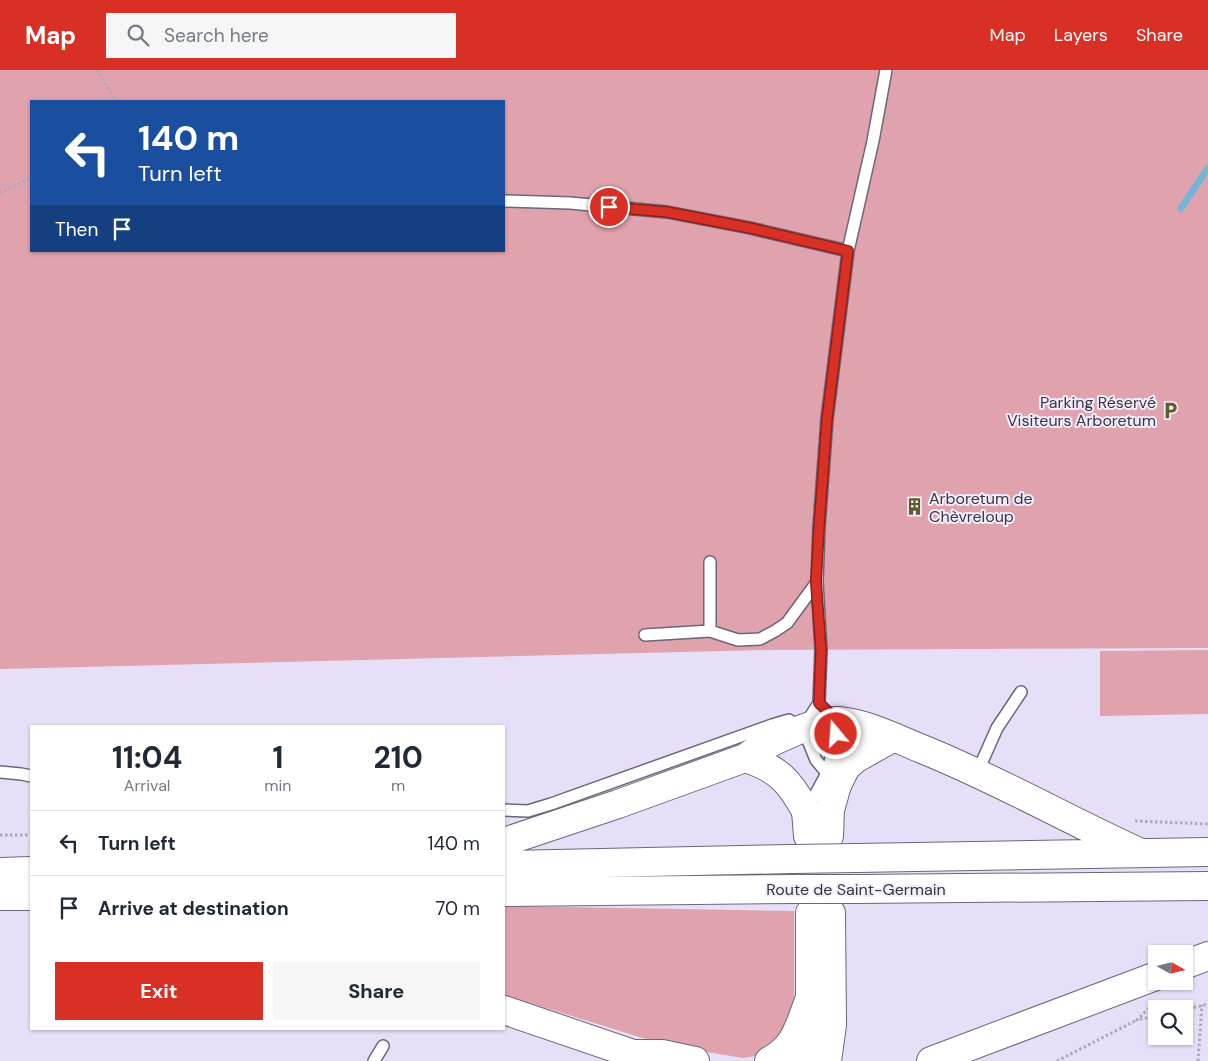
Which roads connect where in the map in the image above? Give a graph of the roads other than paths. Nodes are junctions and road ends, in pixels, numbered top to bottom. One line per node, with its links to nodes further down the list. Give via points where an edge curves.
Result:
1 (886, 70): 3 (lane)
2 (505, 201): 3 (lane, via 667,212)
3 (848, 251): 5 (lane, via 827,419)
4 (710, 562): 6 (lane)
5 (816, 582): 6 (lane, via 787,623 760,639 738,640); 9 (lane)
6 (710, 631): 7 (lane)
7 (645, 635)
8 (1021, 692): 14 (lane, via 997,728)
9 (828, 712): 10 (main road); 11 (main road); 16 (lane, via 834,747)
10 (803, 728): 12 (main road); 16 (lane, via 816,760); 17 (lane, via 789,720 772,725)
11 (894, 737): 14 (main road); 16 (main road, via 855,758)
12 (745, 758): 16 (main road, via 760,762 794,789 815,828 830,810); 17 (main road)
13 (0, 772): 15 (lane)
14 (978, 773): 21 (main road)
15 (30, 776)
16 (832, 779)
17 (614, 794): 18 (lane, via 528,811); 19 (main road)
18 (505, 810)
19 (505, 842)
20 (1208, 852): 21 (main road, Route de Saint-Germain)
21 (1142, 853): 22 (main road, Route de Saint-Germain, bridge)
22 (505, 865)
23 (0, 872): 24 (main road)
24 (30, 872)
25 (1208, 886): 26 (main road, Route de Saint-Germain, bridge)
26 (505, 892)
27 (0, 896): 28 (main road)
28 (30, 896)
29 (1208, 956): 30 (main road)
30 (1193, 962)
31 (1148, 979): 41 (main road)
32 (810, 998): 38 (main road, via 792,1043 781,1055); 39 (main road, via 814,1032); 40 (main road, via 821,913 832,1025)
33 (505, 1010): 35 (main road)
34 (384, 1046): 36 (lane)
35 (637, 1057): 37 (main road, via 662,1054)
36 (374, 1061)
37 (695, 1061)
38 (769, 1061)
39 (802, 1061)
40 (827, 1061)
41 (931, 1061)

